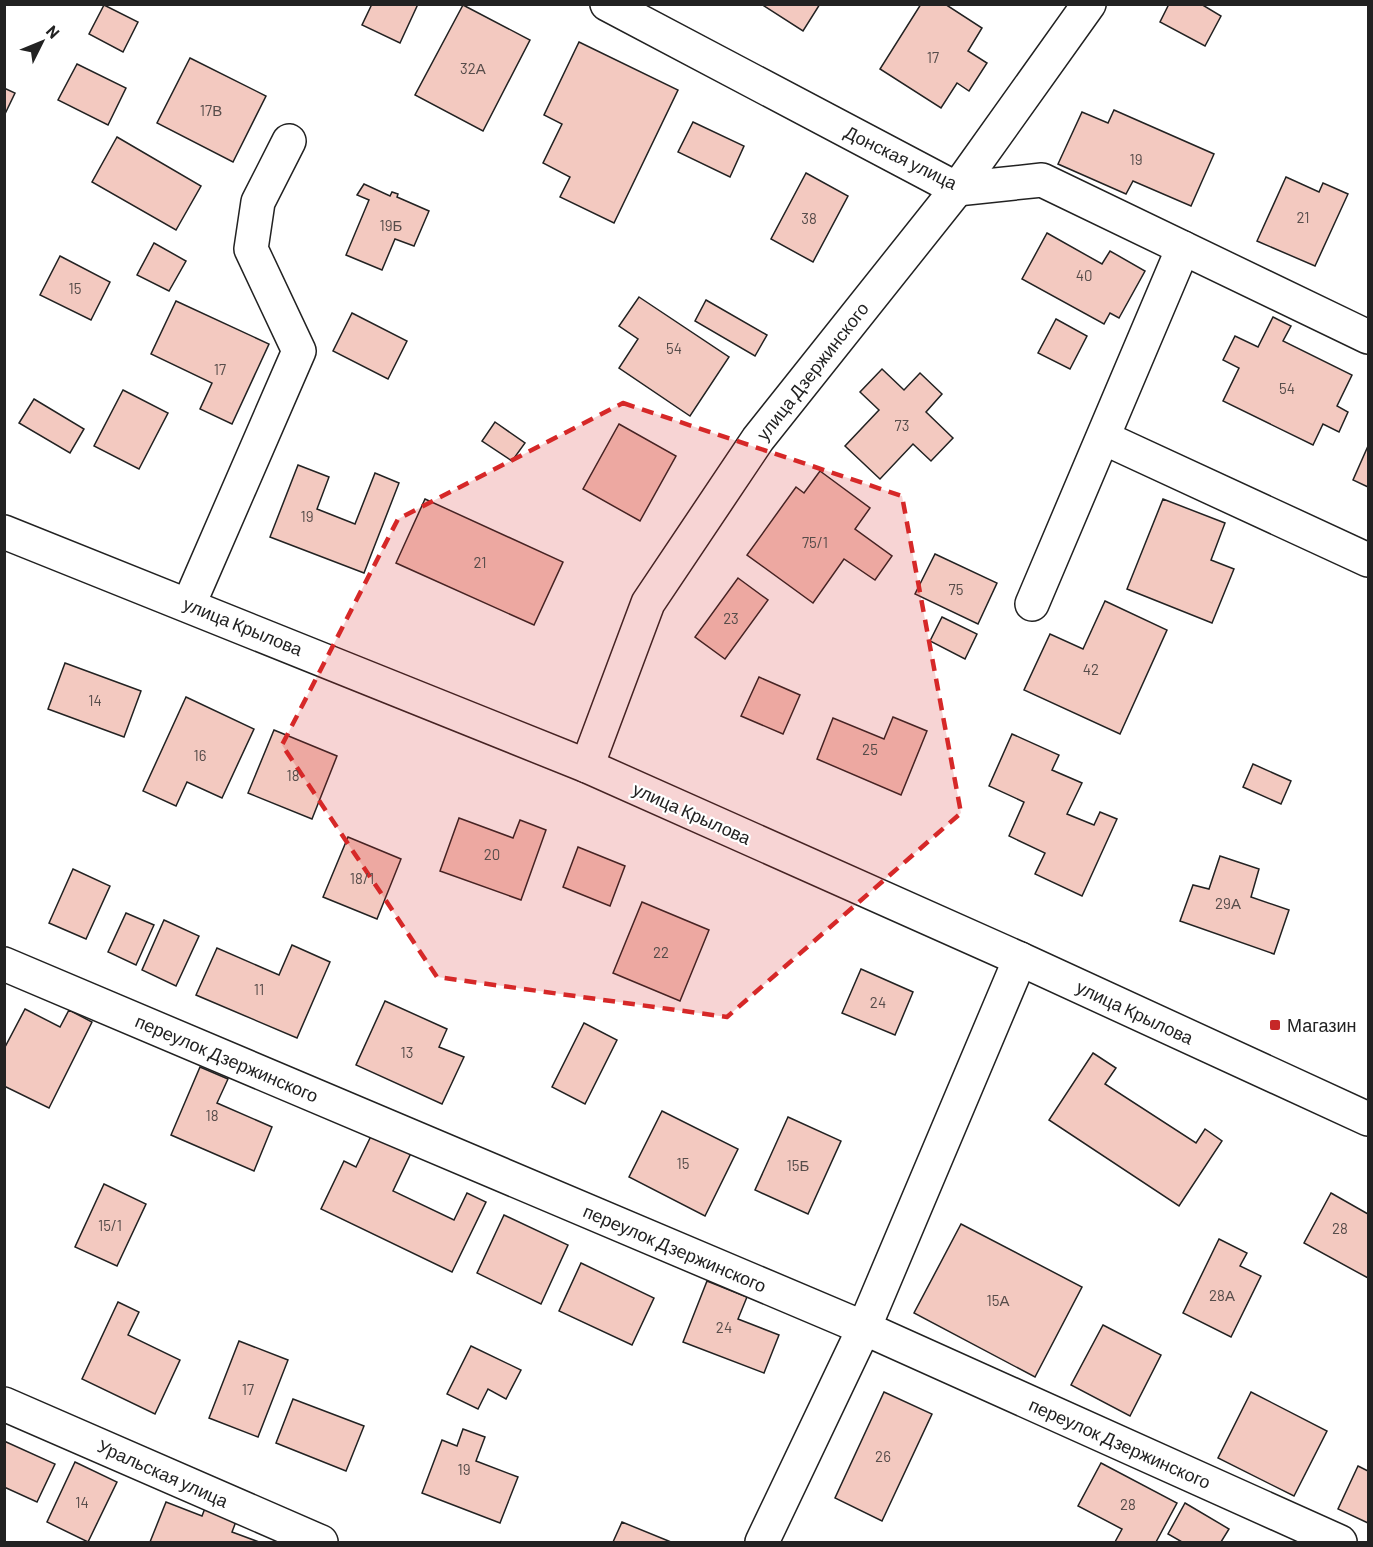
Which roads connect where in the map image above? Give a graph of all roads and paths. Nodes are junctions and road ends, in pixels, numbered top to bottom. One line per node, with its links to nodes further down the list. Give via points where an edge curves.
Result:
1 (607, 4): 4 (street, Донская улица)
2 (1089, 4): 4 (street, улица Дзержинского)
3 (289, 141): 10 (street, via 258,202 251,249 299,351)
4 (957, 189): 5 (street, Донская улица, via 1042,180); 12 (street, улица Дзержинского, via 758,439 648,603)
5 (1184, 248): 6 (street, Донская улица); 7 (street)
6 (1368, 337)
7 (1104, 438): 9 (street); 11 (street)
8 (4, 532): 10 (street, улица Крылова)
9 (1368, 560)
10 (189, 604): 12 (street, улица Крылова)
11 (1032, 604)
12 (587, 766): 13 (street, улица Крылова)
13 (1020, 959): 15 (street, улица Крылова); 16 (street)
14 (4, 964): 16 (street, переулок Дзержинского)
15 (1368, 1119)
16 (864, 1328): 19 (street); 20 (street, переулок Дзержинского)
17 (4, 1404): 18 (street, Уральская улица)
18 (321, 1542)
19 (762, 1542)
20 (1340, 1542)

